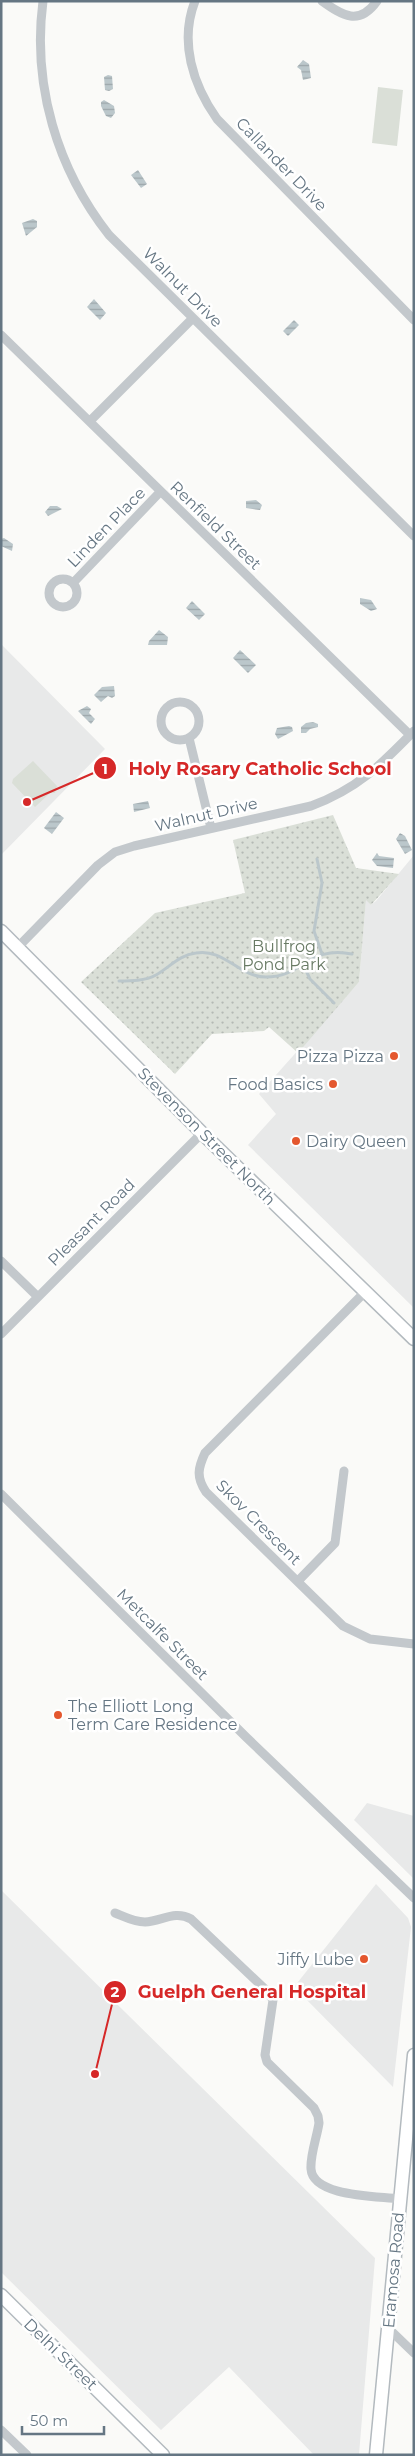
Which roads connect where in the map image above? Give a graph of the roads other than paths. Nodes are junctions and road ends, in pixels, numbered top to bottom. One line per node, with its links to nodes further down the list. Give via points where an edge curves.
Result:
1 (43, 1): 5 (street, Walnut Drive, via 40,44 44,93 57,142 77,188 109,235)
2 (195, 1): 6 (street, Callander Drive, via 190,13 188,42 192,72 202,98 217,120)
3 (322, 1): 4 (street, via 350,16 366,13)
4 (377, 1)
5 (193, 318): 8 (street); 10 (street, Walnut Drive)
6 (414, 320)
7 (1, 335): 8 (street, Renfield Street)
8 (90, 421): 9 (street, Renfield Street)
9 (160, 492): 11 (street, Linden Place); 12 (street, Renfield Street)
10 (414, 536)
11 (73, 583)
12 (412, 733): 14 (street, Walnut Drive, via 382,764 350,790 311,806)
13 (189, 738): 13 (street, via 198,728 197,712 183,702 171,704 163,714 162,726 170,737); 14 (street)
14 (211, 828): 16 (street, Walnut Drive, via 115,852 98,865)
15 (1, 931): 16 (main road, Stevenson Street North)
16 (18, 947): 17 (main road, Stevenson Street North)
17 (202, 1133): 19 (main road, Stevenson Street North); 20 (street, Pleasant Road)
18 (1, 1261): 20 (street)
19 (364, 1292): 22 (main road, Stevenson Street North); 25 (street, Skov Crescent, via 214,1442 204,1453 198,1469 206,1492)
20 (37, 1296): 21 (street, Pleasant Road)
21 (1, 1334)
22 (414, 1339)
23 (344, 1471): 25 (street, via 335,1543)
24 (1, 1494): 27 (street, Metcalfe Street)
25 (298, 1581): 26 (street, Skov Crescent, via 343,1626 361,1636)
26 (414, 1644)
27 (414, 1898)
28 (115, 1913): 31 (street, via 146,1922 184,1915 267,1991 273,2000 273,2008 265,2055 267,2062 314,2108 318,2116 311,2170 317,2183 328,2190)
29 (414, 2055): 30 (main road, Eramosa Road)
30 (410, 2125): 31 (main road, Eramosa Road)
31 (399, 2199): 33 (main road, Eramosa Road)
32 (1, 2295): 37 (main road, Delhi Street)
33 (388, 2328): 34 (street); 38 (main road, Eramosa Road)
34 (414, 2353)
35 (1, 2430): 36 (street)
36 (26, 2455)
37 (163, 2455)
38 (376, 2455)

